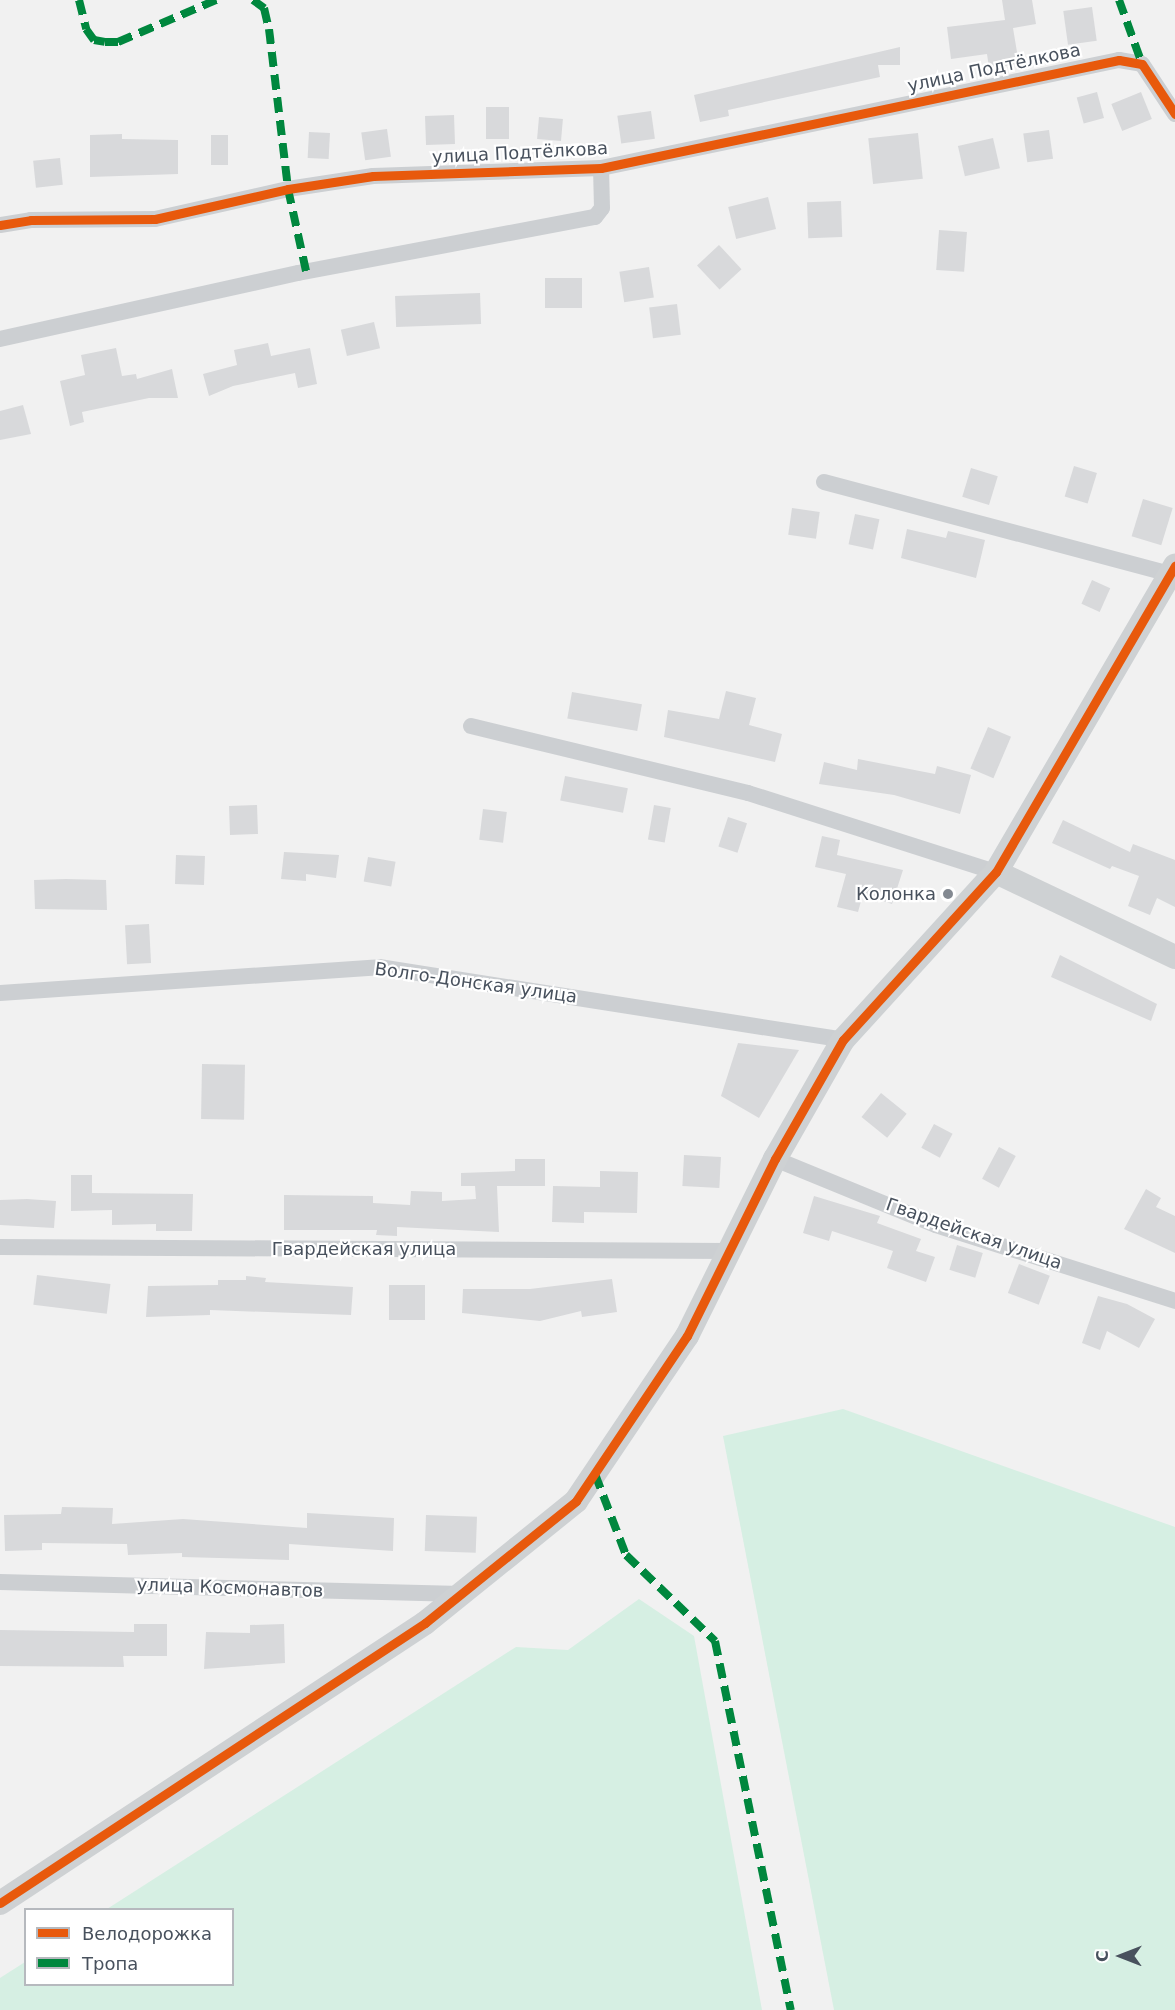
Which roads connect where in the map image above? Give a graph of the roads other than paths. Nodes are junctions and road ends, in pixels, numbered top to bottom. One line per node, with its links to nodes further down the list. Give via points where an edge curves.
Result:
1 (1175, 114): 2 (street, улица Подтёлкова, via 1142,64 1096,63)
2 (601, 168): 3 (street, улица Подтёлкова, via 373,176 288,189 155,219 31,220); 4 (street, улица Подтёлкова, via 602,208 595,217 298,273)
3 (0, 225)
4 (0, 339)
5 (824, 483): 6 (street)
6 (1172, 570): 8 (street)
7 (471, 726): 8 (street, via 748,793)
8 (996, 872): 9 (street); 11 (street)
9 (1175, 957)
10 (0, 993): 11 (street, Волго-Донская улица, via 379,966)
11 (843, 1040): 12 (street)
12 (775, 1159): 14 (street); 15 (street, Гвардейская улица, via 936,1225)
13 (0, 1247): 14 (street, Гвардейская улица)
14 (728, 1251): 17 (street, via 687,1336 576,1501)
15 (1175, 1301)
16 (0, 1582): 17 (street, улица Космонавтов)
17 (461, 1594): 18 (street, via 425,1623)
18 (0, 1903)

